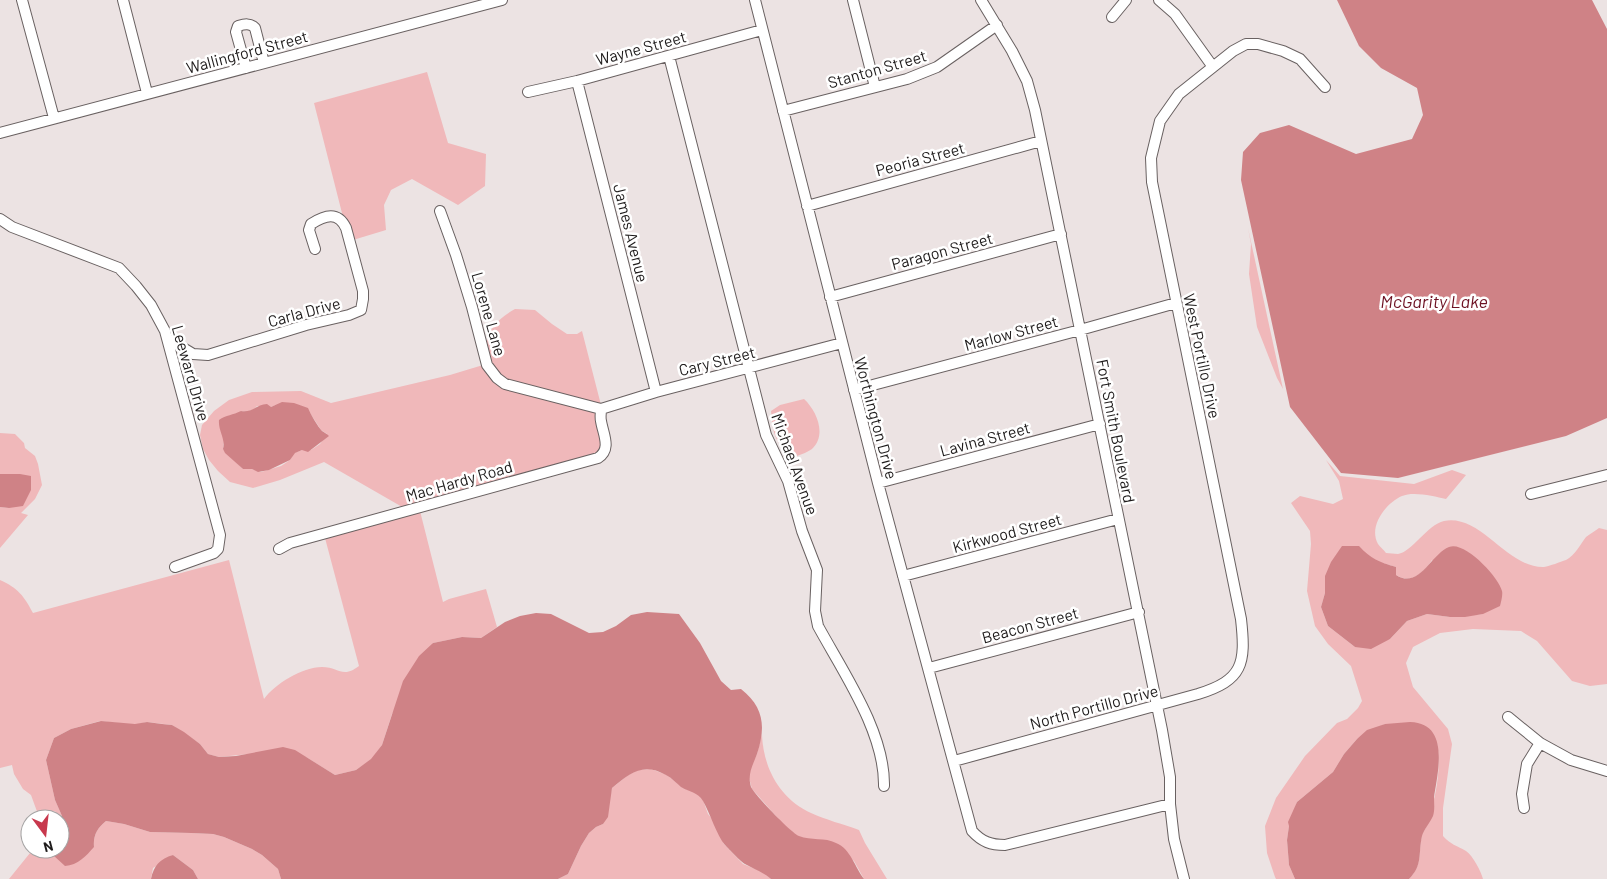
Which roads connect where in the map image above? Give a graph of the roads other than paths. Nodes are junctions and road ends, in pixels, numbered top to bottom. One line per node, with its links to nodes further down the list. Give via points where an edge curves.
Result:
1 (22, 0): 22 (street)
2 (123, 0): 20 (street)
3 (502, 0): 13 (street, Wallingford Street)
4 (755, 0): 11 (street, Worthington Drive)
5 (853, 0): 17 (street)
6 (981, 0): 10 (street, Fort Smith Boulevard)
7 (1126, 0): 9 (street)
8 (1160, 0): 14 (street, via 1175,14)
9 (1112, 16)
10 (997, 25): 17 (street, Stanton Street, via 937,67); 24 (street, Fort Smith Boulevard, via 1027,81)
11 (762, 30): 12 (street, Wayne Street); 21 (street, Worthington Drive)
12 (670, 56): 16 (street, Wayne Street); 35 (street, Michael Avenue)
13 (264, 63): 15 (street, Wallingford Street); 15 (street, via 255,28 246,24 238,26 236,32)
14 (1213, 67): 18 (street, West Portillo Drive, via 1244,40 1300,59); 31 (street, West Portillo Drive, via 1179,94 1160,121 1151,158 1152,182)
15 (246, 68): 20 (street, Wallingford Street)
16 (577, 81): 19 (street, Wayne Street); 37 (street, James Avenue)
17 (875, 87): 21 (street, Stanton Street)
18 (1325, 87)
19 (528, 92)
20 (147, 93): 22 (street, Wallingford Street)
21 (783, 111): 25 (street, Worthington Drive)
22 (54, 118): 23 (street, Wallingford Street)
23 (0, 133)
24 (1041, 141): 25 (street, Peoria Street); 28 (street, Fort Smith Boulevard)
25 (807, 206): 30 (street, Worthington Drive)
26 (440, 211): 38 (street, Lorene Lane, via 492,373 505,384)
27 (0, 219): 33 (street, Leeward Drive, via 12,227 119,268 151,305)
28 (1061, 234): 30 (street, Paragon Street); 32 (street, Fort Smith Boulevard)
29 (315, 249): 33 (street, Carla Drive, via 309,230 311,224 324,216 342,221 363,291 360,310 208,355 193,354)
30 (830, 298): 34 (street, Worthington Drive)
31 (1176, 303): 32 (street, Marlow Street); 49 (street, West Portillo Drive, via 1241,619 1244,642)
32 (1080, 330): 36 (street, Marlow Street); 39 (street, Fort Smith Boulevard)
33 (168, 339): 45 (street, Leeward Drive, via 220,535 218,549 214,553)
34 (842, 343): 35 (street, Cary Street); 36 (street, Worthington Drive)
35 (749, 368): 37 (street, Cary Street); 55 (street, Michael Avenue, via 766,435 788,481 817,570 818,626 874,732)
36 (854, 390): 41 (street, Worthington Drive)
37 (656, 392): 38 (street, Cary Street)
38 (601, 409): 44 (street, Mac Hardy Road, via 600,420 606,443 598,458 290,542)
39 (1100, 424): 41 (street, Lavina Street); 43 (street, Fort Smith Boulevard)
40 (1607, 475): 42 (street)
41 (878, 483): 46 (street, Worthington Drive)
42 (1531, 494)
43 (1118, 519): 46 (street, Kirkwood Street); 47 (street, Fort Smith Boulevard)
44 (278, 549)
45 (175, 567)
46 (903, 576): 48 (street, Worthington Drive)
47 (1139, 612): 48 (street, Beacon Street); 50 (street, Fort Smith Boulevard)
48 (929, 668): 53 (street, Worthington Drive)
49 (1238, 671): 50 (street, North Portillo Drive, via 1217,688)
50 (1157, 705): 53 (street, North Portillo Drive); 56 (street, Fort Smith Boulevard, via 1170,777)
51 (1508, 717): 52 (street)
52 (1540, 743): 54 (street, via 1571,760); 57 (street, via 1527,764 1522,794)
53 (954, 761): 56 (street, Worthington Drive, via 972,831 979,839 992,845 1005,845)
54 (1607, 771)
55 (884, 786)
56 (1170, 804): 58 (street, Fort Smith Boulevard)
57 (1524, 808)
58 (1184, 879)

